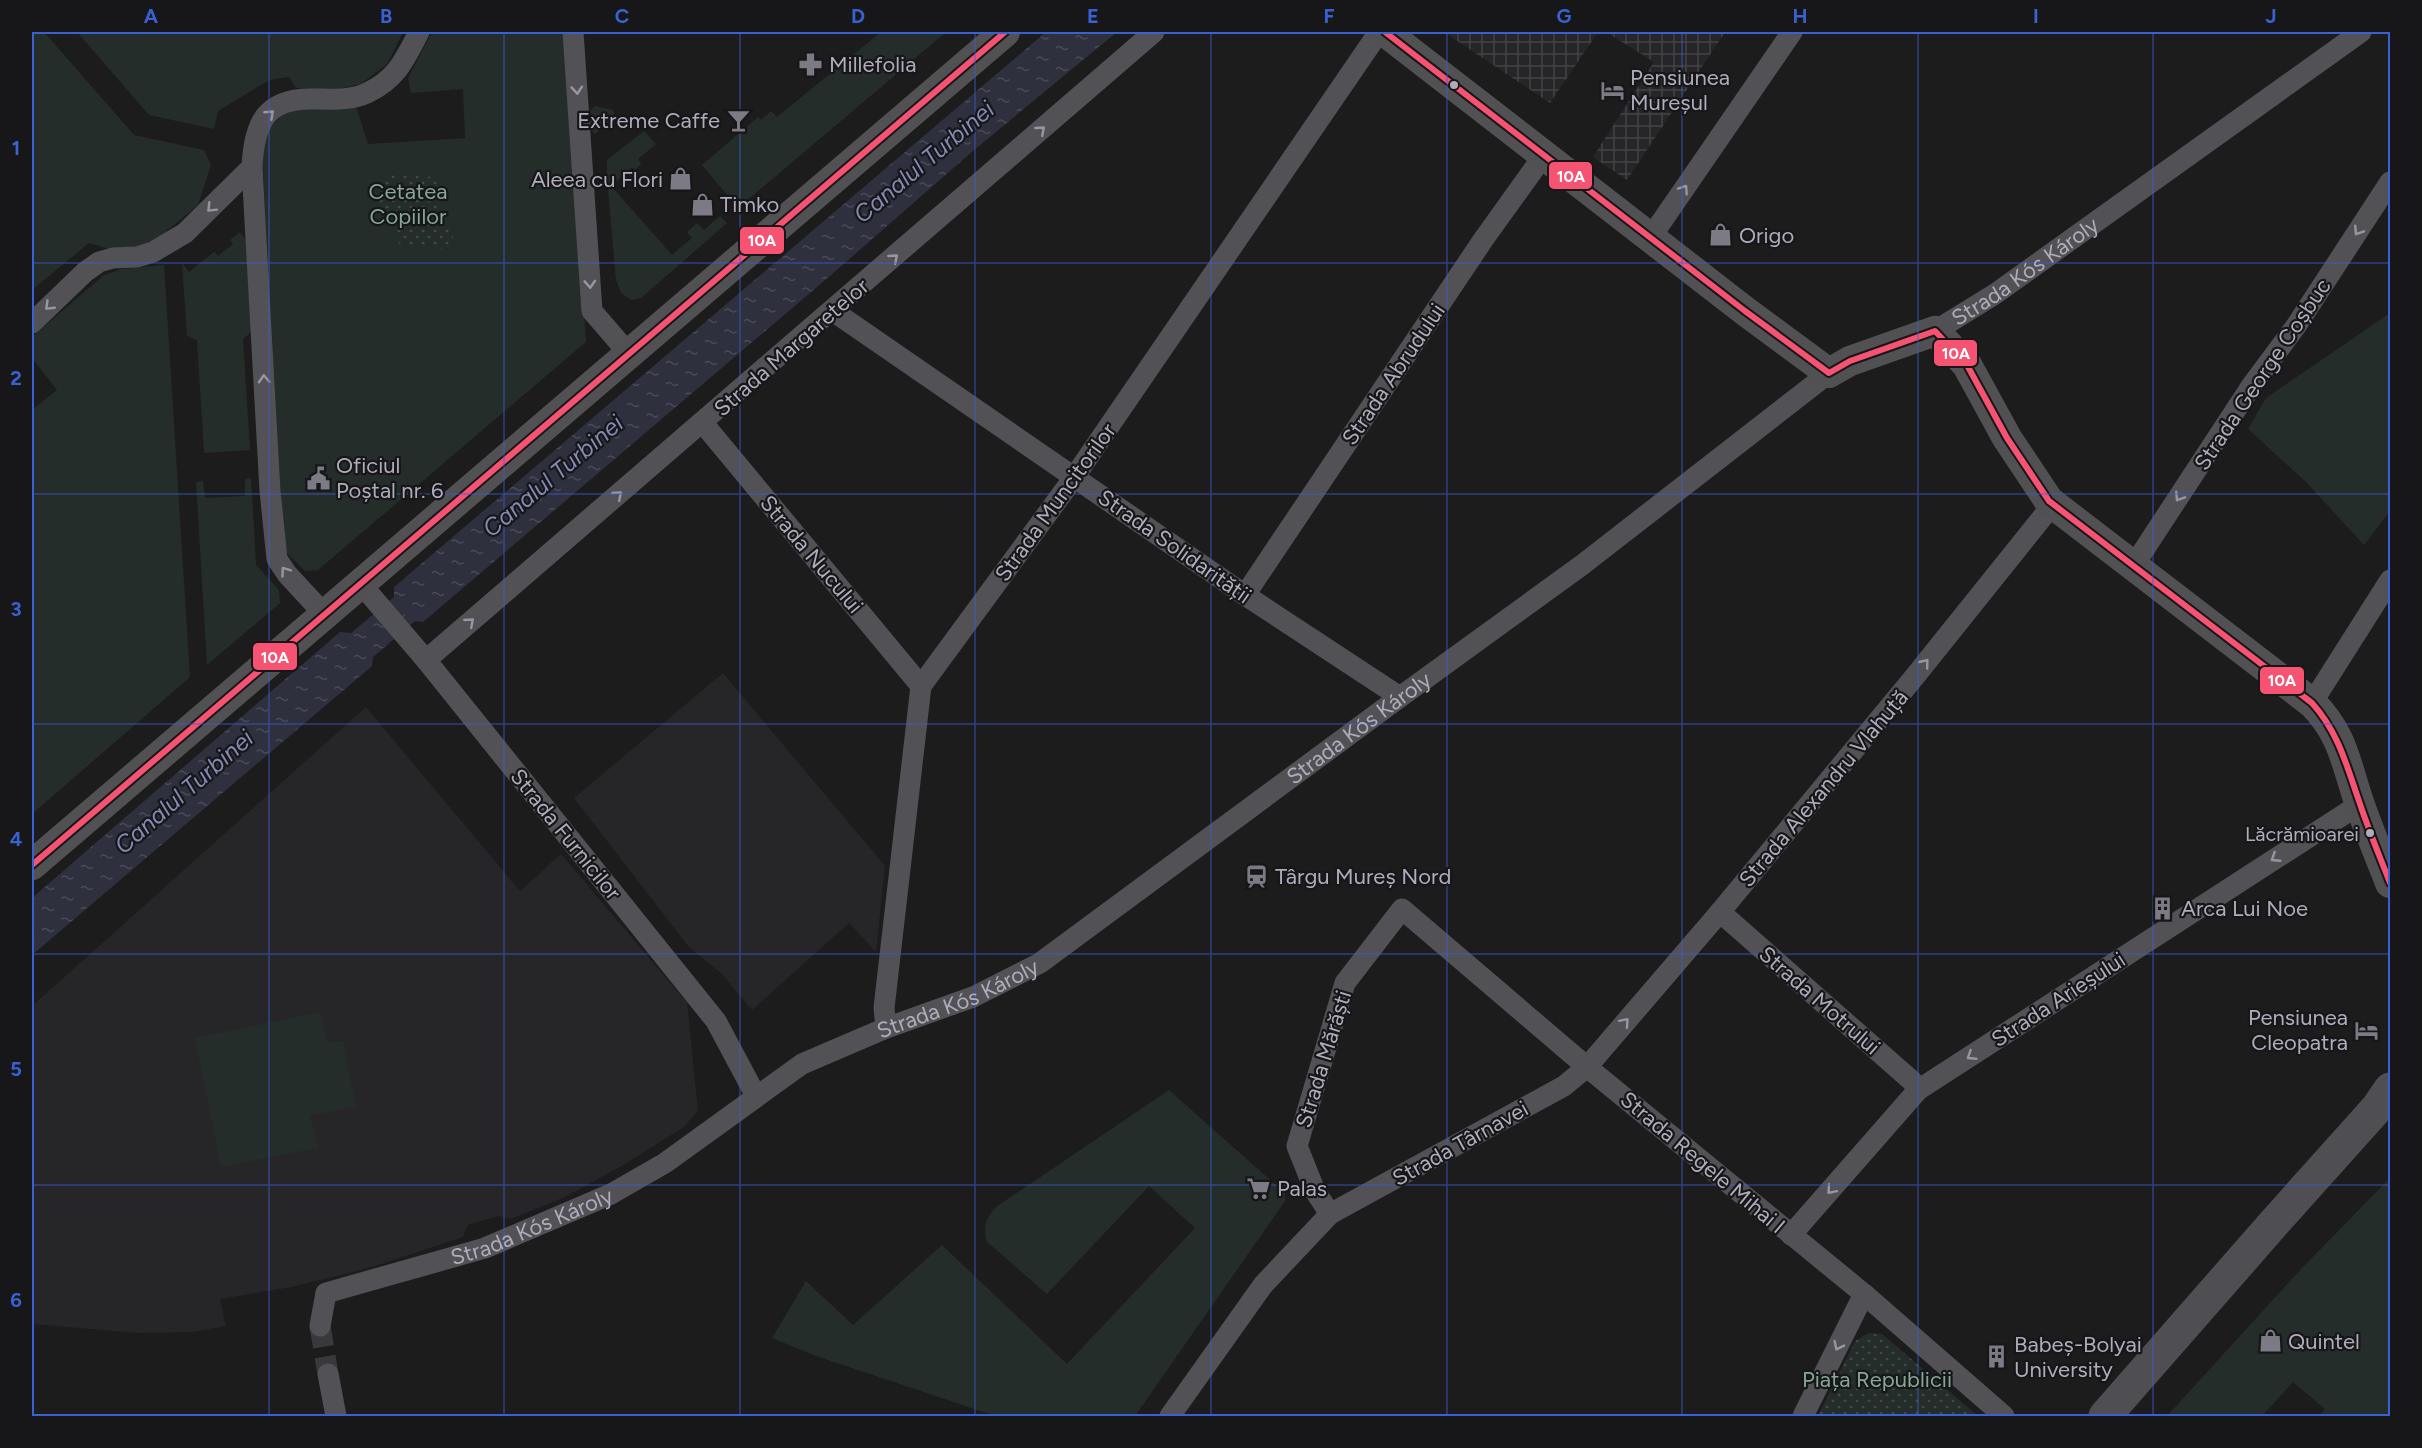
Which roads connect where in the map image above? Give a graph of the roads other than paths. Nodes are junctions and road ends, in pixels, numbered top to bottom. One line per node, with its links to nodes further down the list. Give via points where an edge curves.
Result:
1 (419, 32): 10 (street, one-way to 1, via 258,126 270,111 288,101 334,100 367,93 399,71)
2 (573, 32): 16 (street, one-way to 16, via 592,311)
3 (1005, 32): 16 (street)
4 (1154, 32): 13 (street, Strada Margaretelor, one-way to 4)
5 (1379, 32): 19 (street, Strada Muncitorilor)
6 (1385, 32): 9 (street)
7 (1792, 32): 12 (street, one-way to 7)
8 (2361, 32): 15 (street, Strada Kós Károly, via 1995,294)
9 (1544, 156): 12 (street); 24 (street, Strada Abrudului, via 1470,259)
10 (252, 167): 14 (street, one-way to 14, via 185,233 153,252 99,262); 25 (street, one-way to 10, via 277,559)
11 (2391, 182): 21 (street, Strada George Coșbuc, one-way to 21)
12 (1651, 237): 17 (street)
13 (833, 311): 18 (street, Strada Margaretelor); 19 (street, Strada Solidarității)
14 (32, 323)
15 (1935, 331): 17 (street, Strada Kós Károly, via 1850,361); 20 (street, via 1966,365 2007,438)
16 (630, 354): 23 (street)
17 (1829, 373): 28 (street, Strada Kós Károly, via 1582,565)
18 (702, 422): 26 (street, Strada Margaretelor, one-way to 18); 27 (street, Strada Nucului)
19 (1076, 477): 24 (street, Strada Solidarității); 27 (street, Strada Muncitorilor)
20 (2053, 504): 21 (street); 34 (street, Strada Alexandru Vlahuță, one-way to 20)
21 (2134, 565): 29 (street)
22 (2391, 580): 29 (street)
23 (366, 590): 25 (street); 26 (street, Strada Furnicilor)
24 (1245, 595): 28 (street, Strada Solidarității)
25 (324, 614): 31 (street)
26 (426, 660): 38 (street, Strada Furnicilor, via 716,1021)
27 (921, 686): 35 (street, via 884,1008)
28 (1400, 697): 35 (street, Strada Kós Károly, via 1040,963 972,997)
29 (2312, 703): 30 (street, via 2327,718 2346,754)
30 (2360, 804): 32 (street); 37 (street, Strada Arieșului, one-way to 37)
31 (32, 865)
32 (2391, 883)
33 (1402, 909): 36 (street, Strada Regele Mihai I); 40 (street, Strada Mărăști, via 1345,983 1297,1146 1315,1191)
34 (1720, 912): 36 (street, Strada Alexandru Vlahuță, one-way to 34); 37 (street, Strada Motrului)
35 (886, 1028): 38 (street, Strada Kós Károly, via 802,1064)
36 (1587, 1067): 40 (street, Strada Târnavei, via 1563,1086); 41 (street, Strada Regele Mihai I)
37 (1918, 1090): 41 (street, Strada Arieșului, one-way to 41)
38 (756, 1096): 43 (street, Strada Kós Károly, via 665,1163 611,1194 485,1248 326,1293)
39 (2386, 1099): 49 (main road)
40 (1330, 1214): 46 (street, via 1263,1285)
41 (1791, 1236): 42 (street, Strada Regele Mihai I)
42 (1864, 1294): 47 (street, one-way to 47); 48 (street, Strada Regele Mihai I)
43 (320, 1326)
44 (328, 1374): 45 (street)
45 (336, 1416)
46 (1170, 1416)
47 (1803, 1416)
48 (2004, 1416)
49 (2105, 1416)

